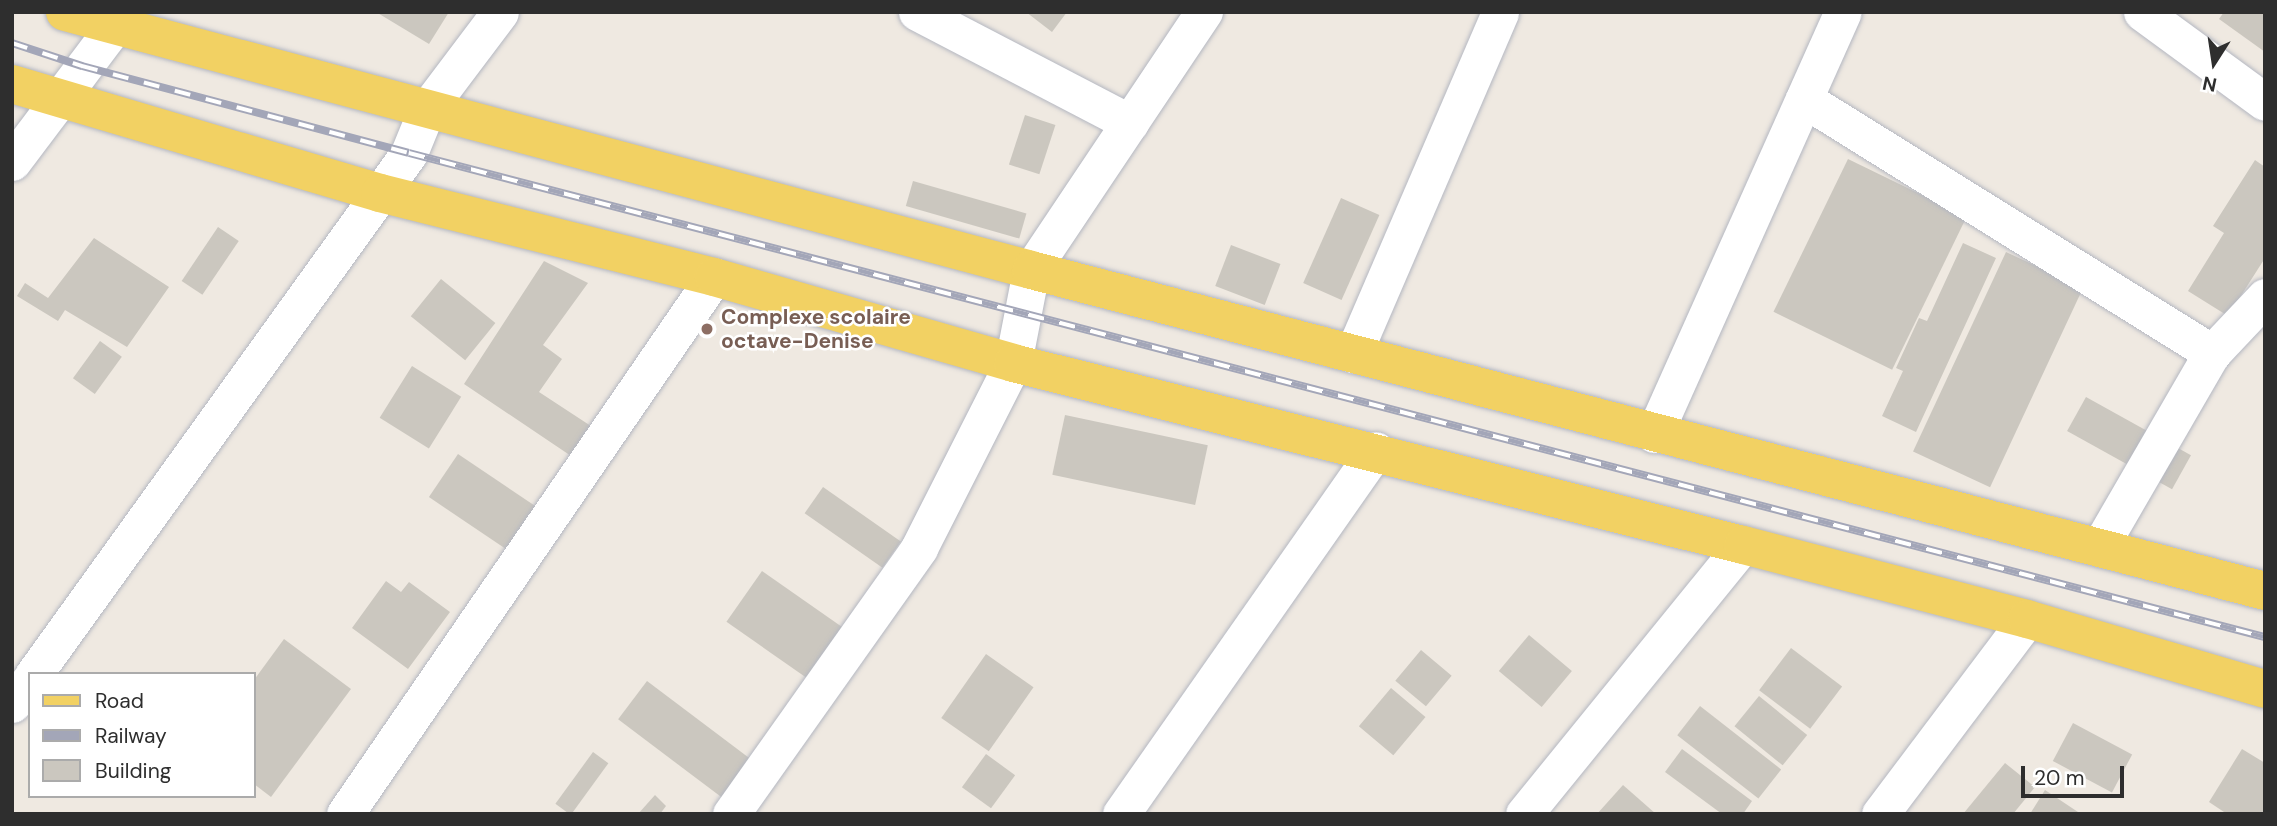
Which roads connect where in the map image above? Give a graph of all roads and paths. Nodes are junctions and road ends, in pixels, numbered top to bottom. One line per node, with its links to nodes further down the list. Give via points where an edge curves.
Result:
1 (65, 12): 8 (main road)
2 (500, 12): 13 (street)
3 (918, 12): 14 (street)
4 (1205, 12): 14 (street)
5 (1500, 12): 20 (street)
6 (1843, 12): 11 (street)
7 (2142, 12): 12 (street)
8 (119, 20): 10 (street); 13 (main road)
9 (12, 84): 10 (main road)
10 (57, 97): 15 (street); 16 (main road)
11 (1804, 99): 21 (street); 23 (street)
12 (2265, 103)
13 (427, 109): 16 (street, via 409,153); 17 (main road)
14 (1130, 123): 17 (street)
15 (12, 162)
16 (380, 193): 18 (main road); 29 (street)
17 (1031, 270): 20 (main road); 22 (street)
18 (714, 277): 22 (main road); 33 (street)
19 (2265, 297): 21 (street)
20 (1353, 354): 23 (main road)
21 (2213, 354): 26 (street)
22 (1013, 363): 24 (main road); 34 (street, via 919,548)
23 (1654, 434): 26 (main road)
24 (1376, 450): 25 (main road); 35 (street)
25 (1743, 545): 28 (main road); 36 (street)
26 (2100, 546): 27 (main road)
27 (2265, 592)
28 (2027, 619): 31 (main road); 37 (street)
29 (35, 672)
30 (28, 683): 32 (street)
31 (2265, 689)
32 (12, 704)
33 (345, 814)
34 (732, 814)
35 (1121, 814)
36 (1524, 814)
37 (1880, 814)

